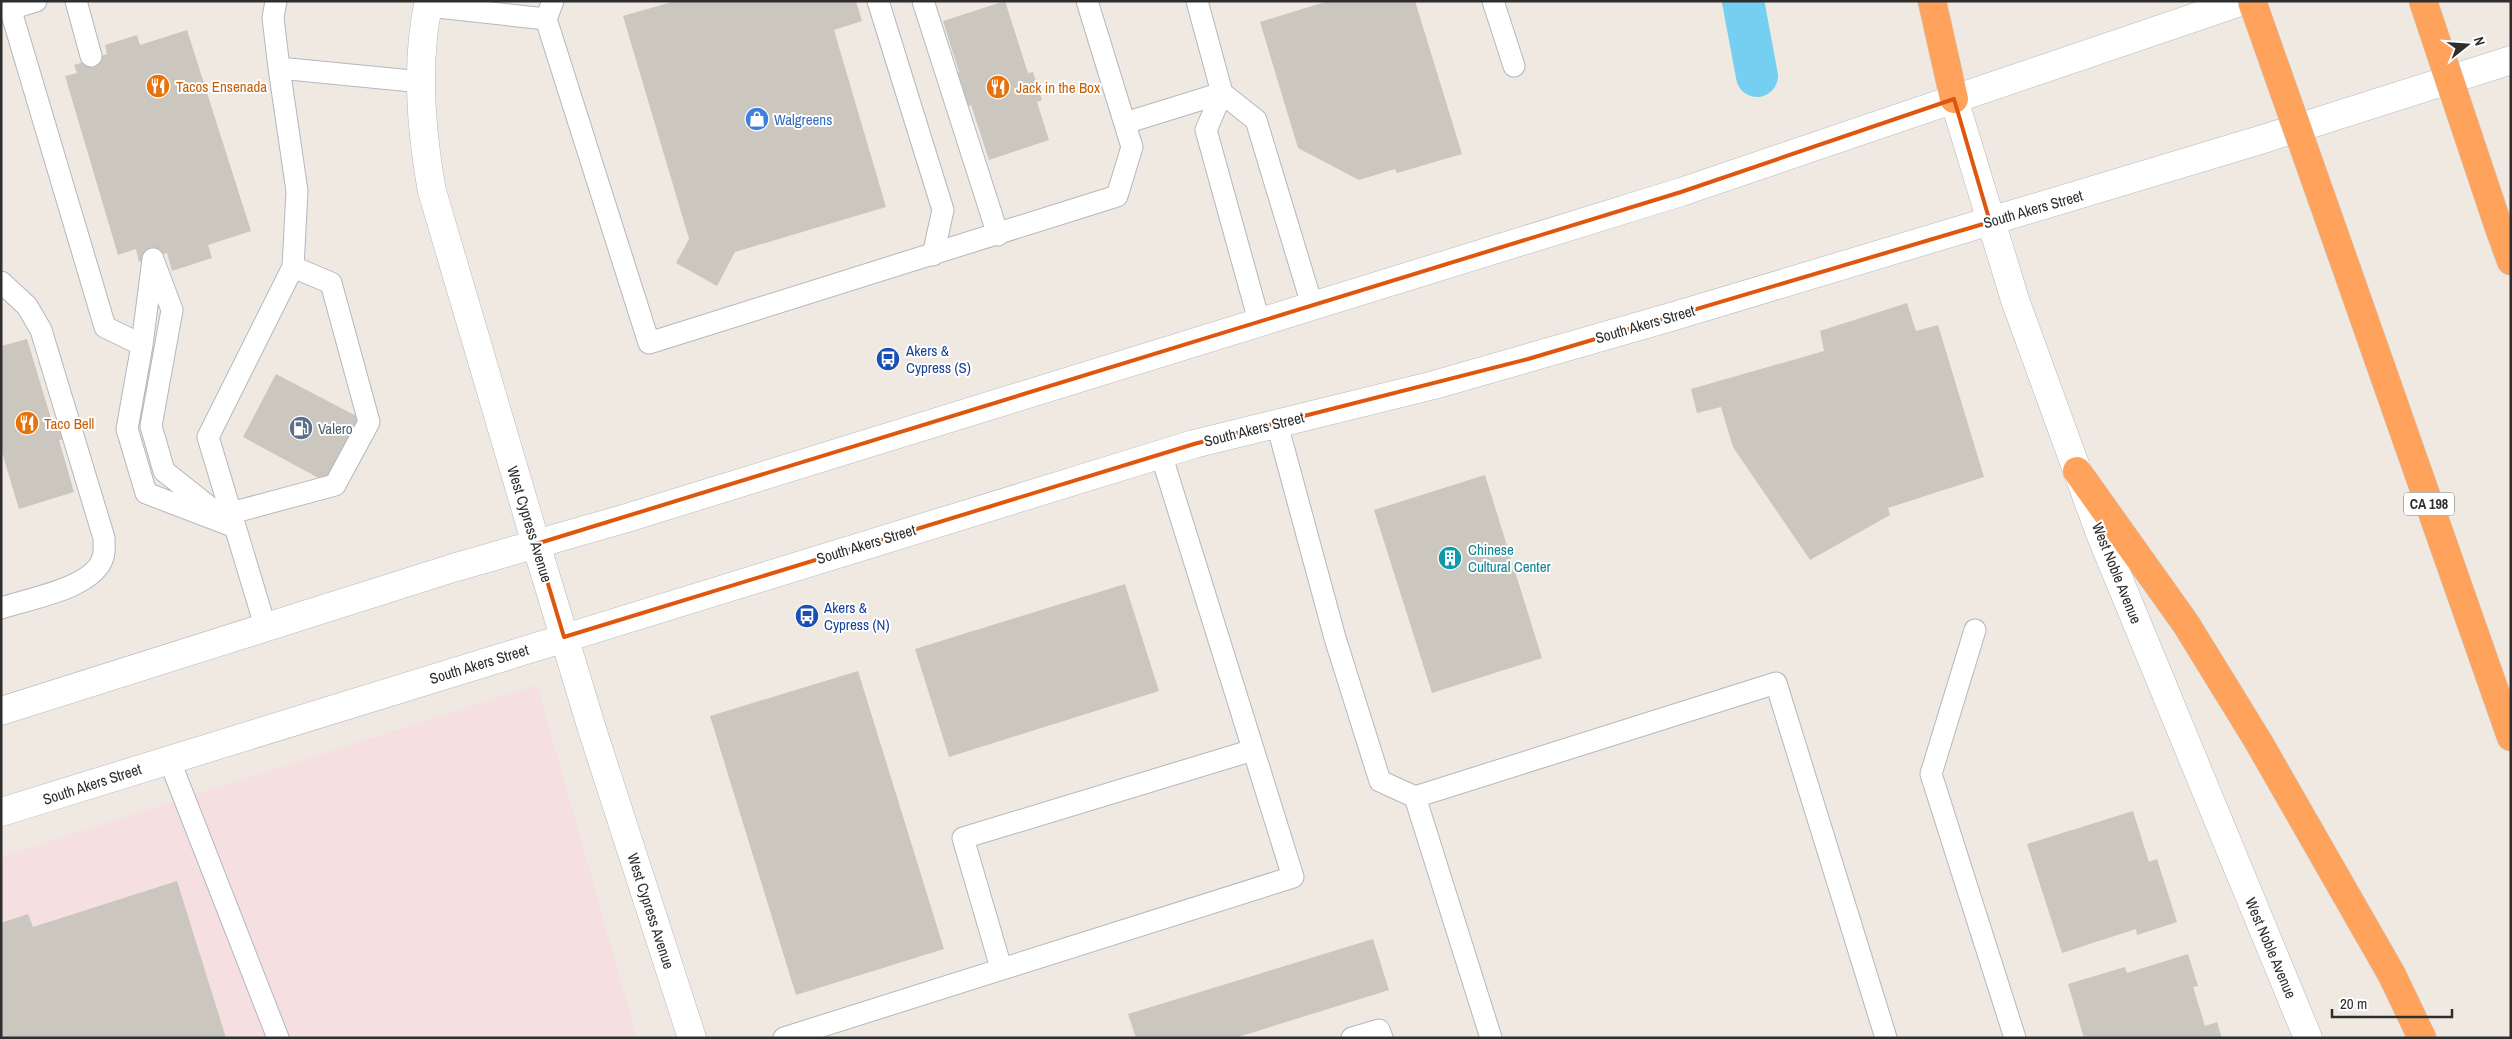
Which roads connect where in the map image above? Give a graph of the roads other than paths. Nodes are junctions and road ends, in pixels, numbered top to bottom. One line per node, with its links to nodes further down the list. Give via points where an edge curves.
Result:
1 (36, 1): 14 (lane)
2 (76, 1): 16 (lane)
3 (276, 1): 19 (lane, via 273,18)
4 (878, 1): 26 (lane, via 944,210)
5 (923, 1): 25 (lane)
6 (1087, 1): 23 (lane)
7 (1197, 1): 21 (lane)
8 (1493, 1): 18 (lane)
9 (1932, 1): 22 (highway)
10 (2243, 1): 22 (main road)
11 (2252, 1): 43 (highway, CA 198, bridge)
12 (2423, 1): 27 (highway, bridge)
13 (428, 4): 15 (lane); 20 (main road, West Cypress Avenue)
14 (9, 5): 32 (lane, via 105,327)
15 (549, 10): 26 (lane, via 649,343)
16 (91, 56)
17 (2511, 60): 24 (main road, South Akers Street)
18 (1514, 66)
19 (280, 68): 20 (lane); 28 (lane, via 298,191)
20 (422, 82): 37 (main road, West Cypress Avenue, via 426,158 436,209)
21 (1222, 93): 23 (lane); 30 (lane, via 1256,120); 31 (lane, via 1206,130)
22 (1954, 99): 24 (main road, West Noble Avenue); 30 (main road, via 1681,192)
23 (1125, 123): 25 (lane, via 1132,147 1118,196)
24 (1990, 222): 33 (main road, South Akers Street, via 1528,359); 35 (main road, West Noble Avenue)
25 (998, 235): 26 (lane)
26 (933, 255)
27 (2511, 261)
28 (293, 267): 36 (lane, via 208,437); 36 (lane, via 331,284 369,422 335,484)
29 (1, 282): 38 (lane, via 27,306 41,330 104,538 103,558 96,571 82,582)
30 (1312, 305): 31 (main road)
31 (1259, 321): 37 (main road)
32 (142, 345): 36 (lane, via 127,429 146,493); 36 (lane, via 153,259 172,310 151,426 164,471)
33 (1277, 424): 34 (main road, South Akers Street); 46 (lane, via 1335,638 1380,781)
34 (1161, 454): 41 (main road, South Akers Street); 44 (lane)
35 (2078, 471): 57 (main road, West Noble Avenue, via 2141,634); 58 (highway, via 2186,624 2258,741 2392,975)
36 (233, 520): 39 (lane)
37 (536, 544): 39 (main road); 41 (main road, West Cypress Avenue)
38 (1, 608)
39 (266, 628): 42 (main road)
40 (1975, 630): 56 (lane, via 1931,774)
41 (564, 637): 45 (main road, South Akers Street); 50 (main road, West Cypress Avenue)
42 (1, 711)
43 (2511, 737)
44 (1253, 750): 48 (lane, via 963,838); 48 (lane, via 1293,877)
45 (169, 759): 47 (main road, South Akers Street); 49 (lane)
46 (1415, 797): 54 (lane); 55 (lane, via 1776,683)
47 (1, 812)
48 (1001, 968): 51 (lane)
49 (278, 1038)
50 (692, 1038)
51 (784, 1038)
52 (1352, 1038): 53 (lane, via 1379,1030)
53 (1382, 1038)
54 (1491, 1038)
55 (1886, 1038)
56 (2014, 1038)
57 (2308, 1038)
58 (2422, 1038)

